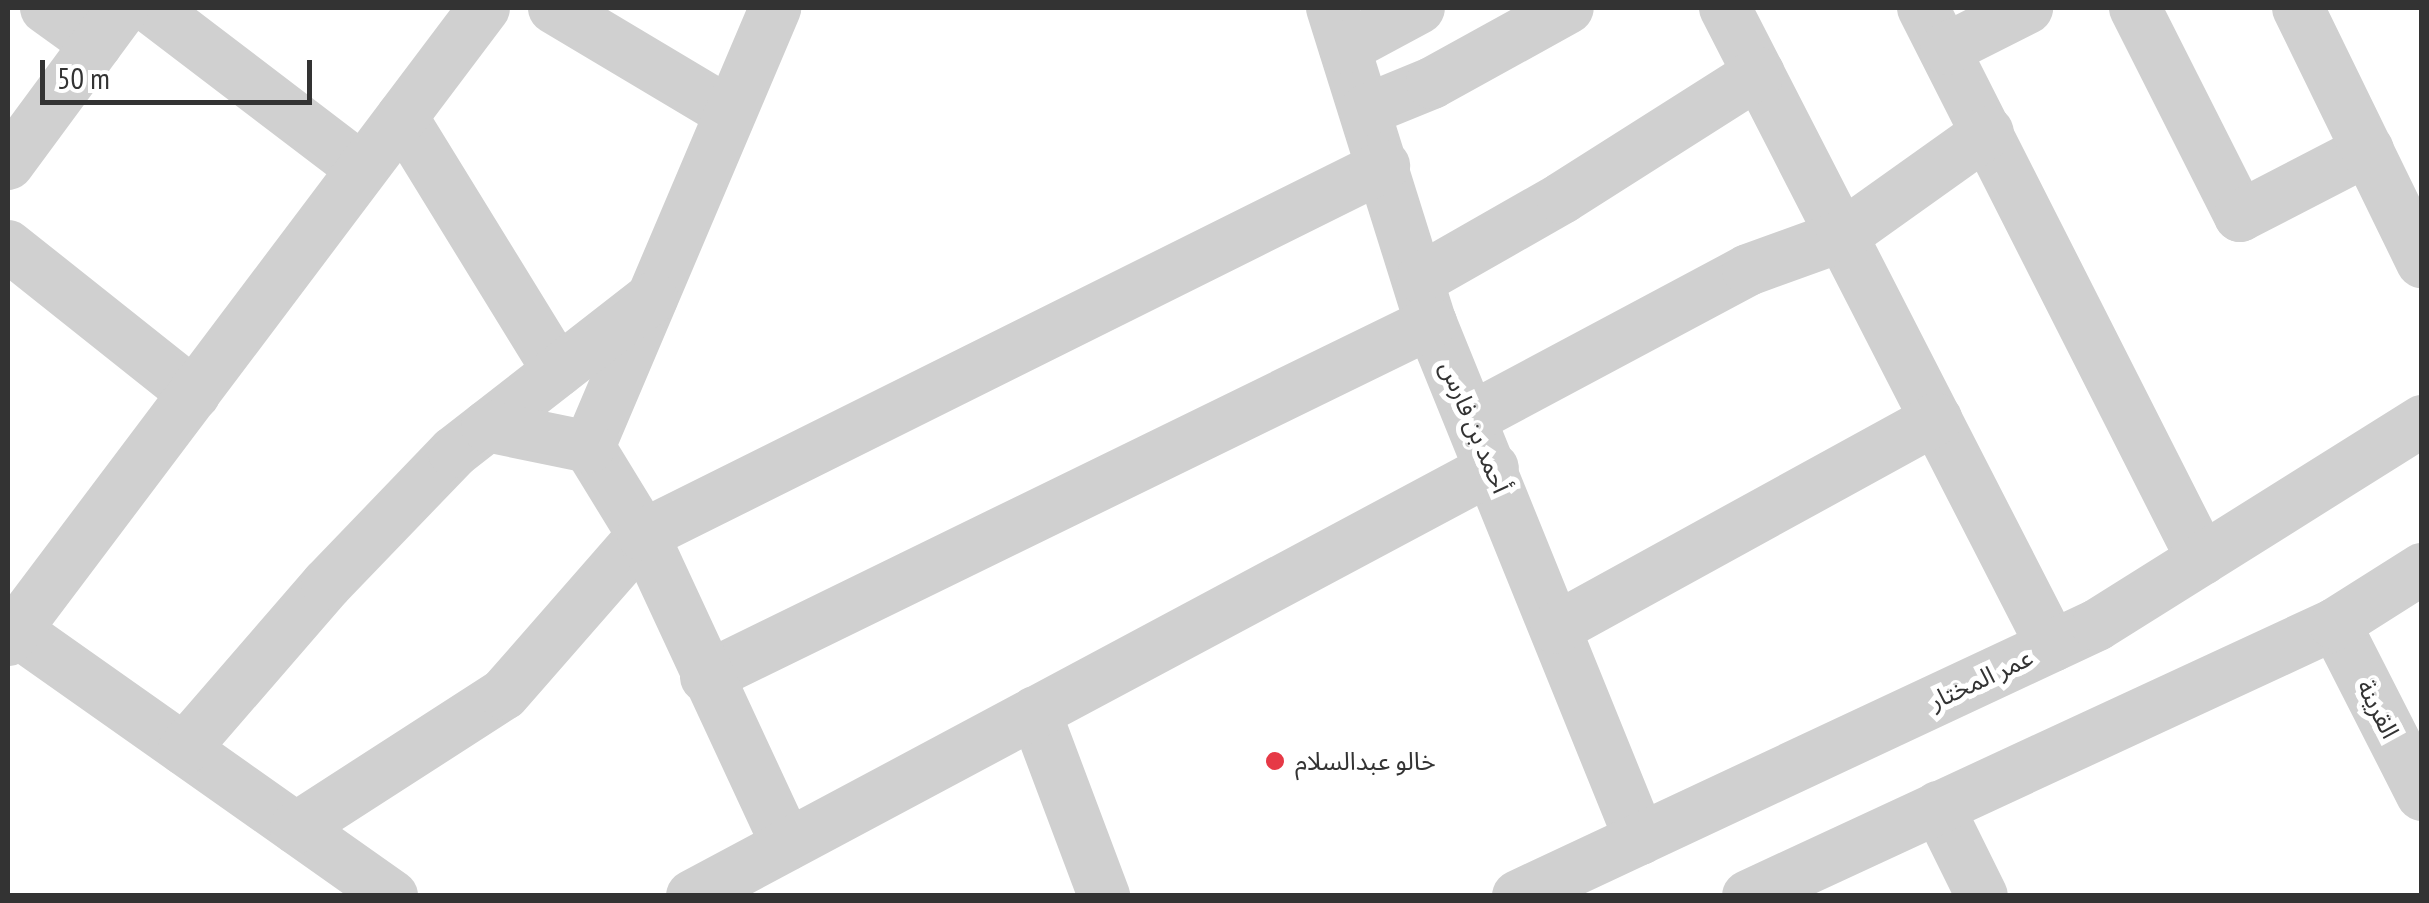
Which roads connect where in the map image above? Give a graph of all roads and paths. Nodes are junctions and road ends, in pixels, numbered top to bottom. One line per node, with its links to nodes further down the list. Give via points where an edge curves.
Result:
1 (46, 8): 12 (street)
2 (151, 8): 23 (street)
3 (484, 8): 18 (street)
4 (775, 8): 17 (street)
5 (1420, 8): 13 (street)
6 (1568, 8): 16 (street, via 1432,83)
7 (1725, 8): 15 (street)
8 (2028, 8): 14 (street)
9 (2135, 8): 20 (street, via 2240,216)
10 (2298, 8): 20 (street)
11 (558, 9): 17 (street)
12 (110, 26): 21 (street)
13 (1338, 28): 16 (street, أحمد بن فارس)
14 (1935, 28): 19 (street)
15 (1759, 72): 24 (street); 28 (street, via 1562,198)
16 (1366, 110): 22 (street, أحمد بن فارس)
17 (730, 113): 27 (street)
18 (402, 117): 23 (street); 29 (street)
19 (1988, 132): 24 (street); 38 (street)
20 (2368, 150): 26 (street)
21 (8, 161)
22 (1384, 166): 28 (street, أحمد بن فارس); 37 (street)
23 (362, 169): 30 (street)
24 (1842, 236): 31 (street, via 1748,270); 32 (street)
25 (8, 246): 30 (street)
26 (2422, 262)
27 (652, 298): 29 (street); 35 (street)
28 (1427, 300): 31 (street, أحمد بن فارس); 44 (street)
29 (558, 371): 34 (street)
30 (194, 394): 42 (street)
31 (1473, 417): 36 (street, أحمد بن فارس)
32 (1936, 419): 41 (street); 43 (street)
33 (2422, 421): 38 (street, عمر المختار)
34 (487, 426): 35 (street); 46 (street, via 327,584)
35 (589, 447): 37 (street)
36 (1493, 468): 41 (street, أحمد بن فارس); 45 (street)
37 (643, 535): 44 (street); 49 (street, via 504,694)
38 (2202, 559): 43 (street, عمر المختار)
39 (2422, 568): 40 (street)
40 (2335, 624): 47 (street, القرينة); 48 (street)
41 (1556, 628): 50 (street, أحمد بن فارس)
42 (10, 632): 46 (street)
43 (2052, 646): 50 (street, عمر المختار)
44 (706, 677): 51 (street)
45 (1035, 712): 51 (street); 54 (street)
46 (184, 749): 49 (street)
47 (2422, 795)
48 (1938, 807): 56 (street); 57 (street)
49 (296, 828): 52 (street)
50 (1640, 838): 55 (street, عمر المختار)
51 (787, 845): 53 (street)
52 (392, 896)
53 (692, 896)
54 (1104, 896)
55 (1518, 896)
56 (1748, 896)
57 (1982, 896)

